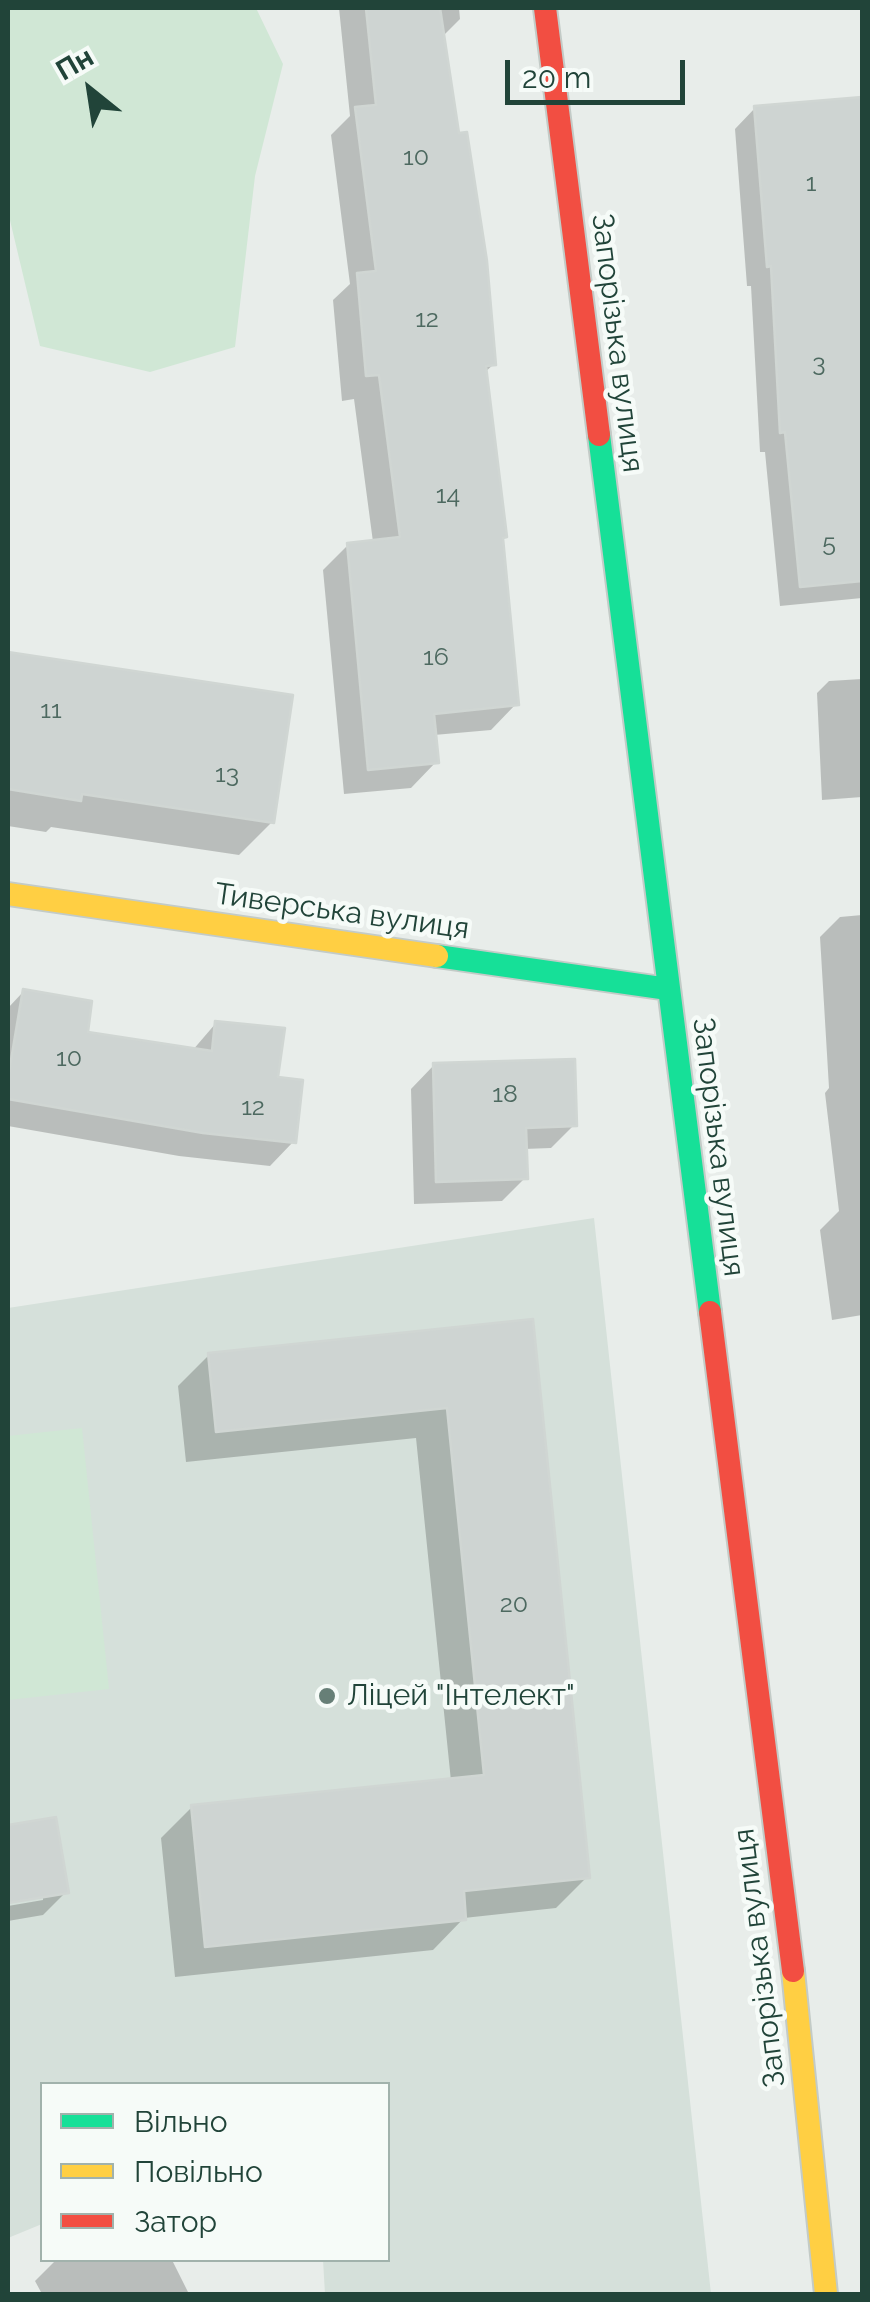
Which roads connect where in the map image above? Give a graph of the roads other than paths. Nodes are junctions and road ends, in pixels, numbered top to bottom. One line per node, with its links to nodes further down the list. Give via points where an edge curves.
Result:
1 (545, 8): 3 (street, Запорізька вулиця)
2 (8, 894): 3 (street, Тиверська вулиця)
3 (668, 989): 4 (street, Запорізька вулиця, via 798,1999)
4 (826, 2294)

